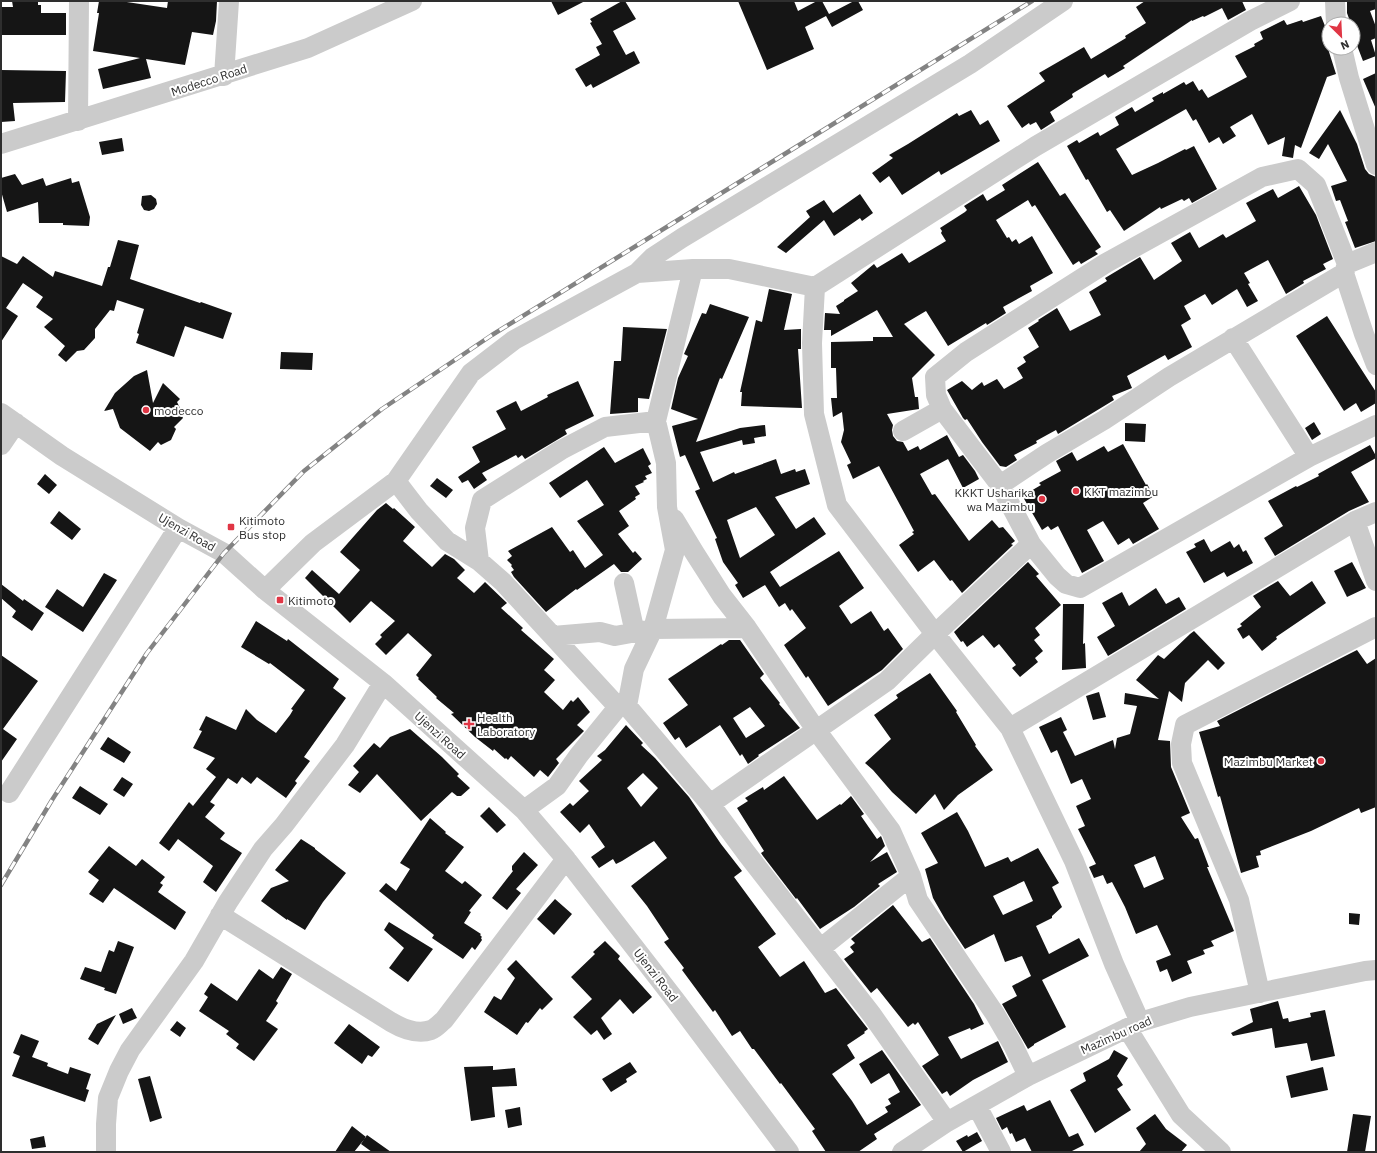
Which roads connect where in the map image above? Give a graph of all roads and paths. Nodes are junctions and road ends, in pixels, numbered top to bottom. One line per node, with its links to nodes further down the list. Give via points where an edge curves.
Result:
1 (79, 1): 10 (street)
2 (229, 1): 9 (street)
3 (412, 1): 9 (street, Modecco Road, via 308,48)
4 (1063, 1): 16 (street, via 963,68 682,238 653,257)
5 (1290, 1): 17 (street, via 1250,21 1036,146)
6 (1335, 1): 7 (street)
7 (1336, 16)
8 (1344, 56): 12 (street)
9 (224, 76): 10 (street, Modecco Road)
10 (78, 121): 11 (street, Modecco Road)
11 (1, 144)
12 (1376, 165)
13 (1376, 252): 15 (street)
14 (693, 269): 16 (street); 17 (street, via 729,269); 22 (street)
15 (1346, 269): 18 (street); 19 (street, via 1364,334); 20 (street, via 1316,185 1298,169 1262,176 1106,263 966,352 935,376 936,395)
16 (637, 273): 27 (street, via 514,340 470,373)
17 (816, 288): 41 (street, via 812,343 814,414 837,505)
18 (1233, 338): 26 (street); 28 (street, via 1169,376)
19 (1376, 365)
20 (942, 408): 24 (street); 28 (street)
21 (8, 418): 25 (street); 32 (street, Ujenzi Road, via 62,456)
22 (656, 421): 29 (street, via 666,463); 34 (street, via 605,427 561,450 482,500 475,528)
23 (1376, 425): 26 (street)
24 (903, 431)
25 (1, 445)
26 (1309, 457): 33 (street, via 1080,588 1066,584 1057,576)
27 (396, 481): 34 (street, via 447,541); 37 (street, via 313,543)
28 (1000, 485): 33 (street)
29 (667, 507): 39 (street, via 722,596); 40 (street, via 675,550)
30 (1376, 512): 31 (street)
31 (1355, 521): 35 (street); 45 (street)
32 (178, 528): 37 (street, Ujenzi Road, via 224,553); 47 (street)
33 (1031, 544): 41 (street)
34 (479, 561): 42 (street, via 503,582)
35 (1376, 580)
36 (624, 584): 40 (street)
37 (265, 590): 43 (street, Ujenzi Road)
38 (1376, 627): 55 (street, via 1185,725 1181,744 1182,763 1239,900)
39 (747, 628): 40 (street); 46 (street)
40 (644, 631): 42 (street, via 615,636 600,632); 44 (street)
41 (935, 634): 45 (street); 46 (street, via 886,681)
42 (553, 636): 44 (street)
43 (382, 683): 49 (street, Ujenzi Road); 52 (street, via 345,745 263,849)
44 (622, 706): 48 (street); 49 (street, via 557,786)
45 (1010, 728): 56 (street, via 1074,861 1114,964)
46 (816, 730): 48 (street); 51 (street, via 891,831)
47 (9, 793)
48 (710, 804): 53 (street)
49 (524, 810): 50 (street, Ujenzi Road)
50 (566, 859): 52 (street, via 444,1020 431,1030 405,1030); 61 (street, Ujenzi Road)
51 (911, 876): 53 (street); 57 (street, via 918,900 995,1014)
52 (220, 915): 60 (street, via 194,961 130,1050 119,1071 108,1098)
53 (821, 948): 59 (street, via 872,1014)
54 (1376, 970): 55 (street, Mazimbu road)
55 (1260, 993): 56 (street, Mazimbu road, via 1190,1007)
56 (1134, 1025): 57 (street, Mazimbu road); 64 (street, via 1181,1114)
57 (1028, 1076): 58 (street, Mazimbu road)
58 (977, 1106): 59 (street, Mazimbu road); 63 (street)
59 (947, 1122): 62 (street, Mazimbu road)
60 (106, 1152)
61 (789, 1152)
62 (902, 1152)
63 (1001, 1152)
64 (1221, 1152)

